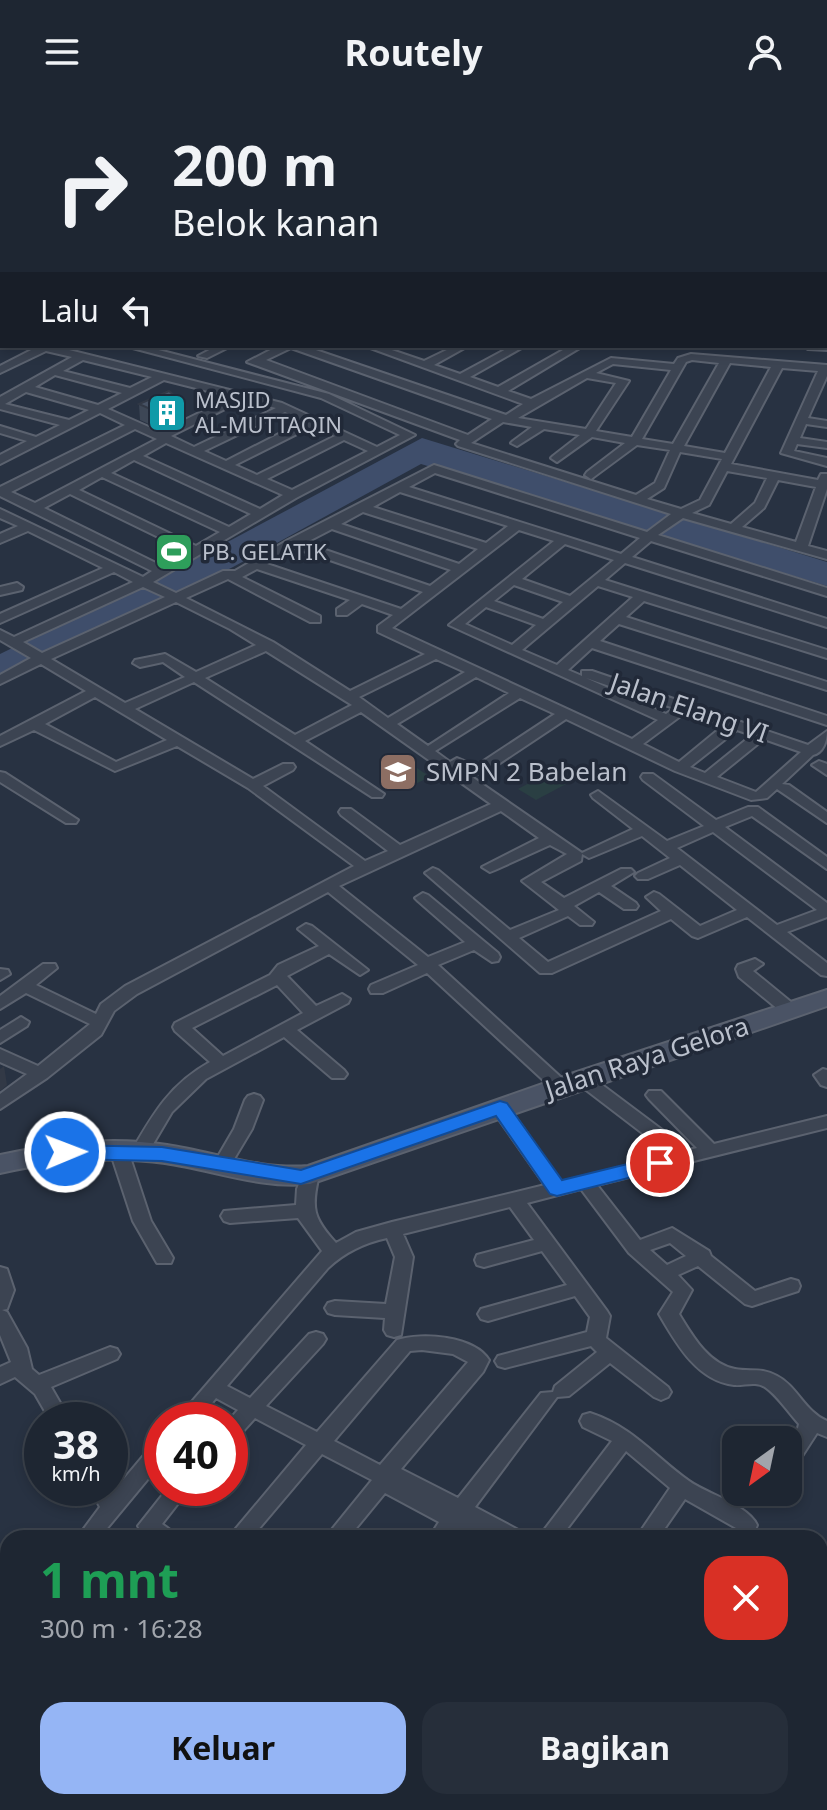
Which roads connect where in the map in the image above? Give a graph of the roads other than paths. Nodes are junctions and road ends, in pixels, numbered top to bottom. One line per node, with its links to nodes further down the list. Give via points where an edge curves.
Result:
1 (42, 348): 24 (street)
2 (53, 348): 15 (street)
3 (140, 348): 22 (street)
4 (173, 348): 16 (street)
5 (221, 348): 16 (street)
6 (283, 348): 17 (street)
7 (300, 348): 43 (street)
8 (376, 348): 14 (street)
9 (404, 348): 14 (street)
10 (459, 348): 20 (street)
11 (516, 348): 28 (street)
12 (574, 348): 33 (street)
13 (693, 352): 18 (street); 21 (street)
14 (393, 354): 20 (street)
15 (82, 356): 25 (street); 27 (street)
16 (203, 356): 22 (street)
17 (256, 360): 22 (street); 54 (street)
18 (726, 360): 19 (street); 60 (street)
19 (778, 364): 23 (street); 66 (street)
20 (426, 365): 28 (street)
21 (676, 367): 26 (street, via 616,360); 57 (street)
22 (239, 368): 30 (street); 34 (street)
23 (826, 368): 29 (street)
24 (0, 370)
25 (55, 372): 31 (street); 32 (street)
26 (588, 375): 37 (street); 52 (street, via 623,381)
27 (161, 377): 30 (street); 32 (street)
28 (460, 378): 33 (street)
29 (823, 382): 36 (street)
30 (202, 387): 35 (street)
31 (25, 388): 39 (street); 42 (street)
32 (131, 392): 42 (street)
33 (497, 392): 37 (street)
34 (325, 396): 40 (street); 62 (street, via 409,433)
35 (240, 397): 41 (street); 53 (street)
36 (810, 401): 38 (street); 44 (street)
37 (532, 403): 43 (street)
38 (827, 403)
39 (0, 404): 46 (street)
40 (301, 405)
41 (285, 408): 45 (street); 61 (street)
42 (100, 409): 46 (street); 47 (street)
43 (504, 419): 49 (street); 54 (street)
44 (801, 420): 48 (street); 55 (street)
45 (314, 421): 51 (street); 68 (street)
46 (70, 424): 56 (street)
47 (135, 424): 53 (street); 77 (street)
48 (827, 424)
49 (541, 426): 52 (street); 58 (street)
50 (0, 429): 56 (street)
51 (345, 435): 62 (street); 73 (street)
52 (588, 435): 57 (street); 64 (street)
53 (164, 437): 61 (street); 63 (street)
54 (466, 438): 78 (street, via 462,444)
55 (792, 440): 59 (street); 67 (street, via 788,454)
56 (38, 441): 65 (street)
57 (635, 441): 60 (street); 71 (street)
58 (517, 443)
59 (827, 445)
60 (676, 449): 66 (street); 69 (street)
61 (195, 451): 68 (street)
62 (377, 451): 79 (street)
63 (134, 456): 70 (street); 84 (street)
64 (557, 458)
65 (0, 460)
66 (727, 462): 72 (street); 85 (street, via 705,502)
67 (827, 462)
68 (227, 465): 73 (street)
69 (668, 468): 78 (street); 80 (street, via 660,485)
70 (102, 473): 76 (street); 90 (street)
71 (591, 475)
72 (774, 475): 74 (street); 89 (street, via 764,504)
73 (258, 479): 79 (street)
74 (825, 480): 95 (street)
75 (399, 488): 81 (street); 87 (street); 91 (street, via 434,469)
76 (70, 490): 82 (street); 97 (street)
77 (0, 492): 82 (street)
78 (621, 494): 80 (street)
79 (292, 495): 84 (street)
80 (638, 499): 85 (street)
81 (361, 507): 86 (street); 96 (street)
82 (35, 508): 103 (street)
83 (0, 513): 88 (street)
84 (260, 513): 90 (street)
85 (670, 520): 89 (street); 91 (street)
86 (330, 524): 94 (street); 102 (street)
87 (516, 526): 93 (street); 96 (street)
88 (27, 527): 92 (street); 101 (street)
89 (734, 527): 95 (street)
90 (231, 532): 97 (street)
91 (648, 537): 99 (street); 111 (street)
92 (0, 539)
93 (562, 541): 99 (street); 105 (street)
94 (292, 543): 100 (street); 110 (street)
95 (801, 547): 98 (street)
96 (488, 548): 102 (street)
97 (197, 551): 103 (street)
98 (827, 555)
99 (620, 559): 106 (street); 122 (street)
100 (256, 564): 104 (street); 114 (street)
101 (113, 568): 107 (street); 119 (street)
102 (460, 569): 110 (street)
103 (162, 571): 107 (street)
104 (227, 574): 112 (street); 120 (street)
105 (512, 580): 115 (street); 116 (street)
106 (594, 581): 113 (street); 115 (street)
107 (143, 582): 112 (street); 128 (street)
108 (17, 587): 109 (street)
109 (0, 591)
110 (432, 591): 118 (street)
111 (827, 592)
112 (168, 593): 126 (street); 128 (street, via 126,617)
113 (641, 597): 121 (street); 129 (street)
114 (360, 599): 117 (street); 118 (street)
115 (571, 601): 123 (street)
116 (484, 602): 123 (street); 127 (street, via 456,625)
117 (342, 612)
118 (401, 613): 130 (street, via 383,629)
119 (0, 619)
120 (315, 619)
121 (618, 619): 125 (street); 136 (street)
122 (827, 623)
123 (545, 624): 127 (street)
124 (0, 634): 128 (street)
125 (591, 643): 132 (street); 145 (street)
126 (268, 645): 134 (street); 139 (street)
127 (514, 650): 132 (street)
128 (28, 652): 135 (street); 137 (street)
129 (827, 654)
130 (433, 655): 133 (street); 139 (street)
131 (140, 663): 134 (street, via 165,658)
132 (562, 668): 141 (street, Jalan Elang VI); 144 (street)
133 (474, 673): 138 (street); 146 (street)
134 (196, 678): 142 (street); 152 (street)
135 (0, 680)
136 (827, 686)
137 (94, 692): 142 (street); 147 (street)
138 (518, 693): 143 (street); 155 (street)
139 (349, 697): 140 (street)
140 (361, 706): 146 (street); 152 (street)
141 (685, 707): 144 (street); 148 (street, Jalan Elang VI)
142 (122, 709): 151 (street)
143 (564, 714): 154 (street); 155 (street, via 477,771)
144 (668, 720): 154 (street)
145 (827, 721)
146 (391, 723): 155 (street); 166 (street)
147 (34, 724): 151 (street, via 115,767); 153 (street)
148 (735, 724): 149 (street, Jalan Elang VI); 158 (street)
149 (762, 734): 156 (street, Jalan Elang VI); 161 (street)
150 (827, 735): 156 (street)
151 (177, 741): 162 (street)
152 (295, 741): 164 (street)
153 (0, 742)
154 (633, 745): 158 (street)
155 (435, 747)
156 (820, 762): 161 (street, via 758,797)
157 (288, 767): 162 (street)
158 (680, 768): 161 (street)
159 (0, 776): 169 (street)
160 (648, 777): 170 (street)
161 (707, 778)
162 (253, 785): 178 (street)
163 (784, 788): 168 (street)
164 (377, 794)
165 (598, 795): 171 (street)
166 (502, 805): 172 (street); 174 (street)
167 (346, 812): 174 (street)
168 (827, 819)
169 (71, 820)
170 (714, 827): 173 (street); 177 (street, via 753,810); 190 (street)
171 (643, 830): 173 (street); 175 (street)
172 (550, 839): 179 (street); 188 (street, via 576,858 530,881)
173 (666, 847): 176 (street)
174 (399, 852): 178 (street)
175 (589, 853)
176 (681, 859): 182 (street); 189 (street)
177 (827, 864)
178 (364, 867): 183 (street)
179 (490, 867)
180 (626, 872): 184 (street)
181 (433, 873): 195 (street)
182 (643, 876)
183 (328, 885): 200 (street); 213 (street, via 131,990 107,1008)
184 (600, 886): 187 (street); 188 (street)
185 (654, 897): 191 (street)
186 (423, 898): 196 (street)
187 (630, 906)
188 (562, 909): 192 (street); 195 (street)
189 (748, 911): 191 (street, via 698,933); 194 (street)
190 (827, 911): 194 (street)
191 (672, 912): 195 (street, via 546,969)
192 (586, 922)
193 (306, 929): 197 (street)
194 (775, 931): 203 (street)
195 (508, 937)
196 (476, 943): 198 (street); 200 (street)
197 (330, 947): 202 (street); 204 (street, via 284,969)
198 (492, 957)
199 (755, 964): 210 (street, via 745,973)
200 (428, 965): 206 (street); 220 (street)
201 (49, 968): 205 (street)
202 (360, 970)
203 (827, 971)
204 (278, 978): 211 (street); 217 (street, via 181,1027)
205 (24, 986): 209 (street); 213 (street)
206 (377, 989)
207 (827, 998): 210 (street, Jalan Raya Gelora)
208 (342, 999): 211 (street)
209 (0, 1004)
210 (791, 1011): 220 (street, Jalan Raya Gelora)
211 (314, 1014): 214 (street)
212 (21, 1022): 215 (street)
213 (101, 1023): 218 (street)
214 (285, 1029): 217 (street); 219 (street)
215 (0, 1038)
216 (0, 1055): 218 (street)
217 (221, 1063): 227 (street, via 165,1108)
218 (41, 1074): 223 (street)
219 (338, 1074)
220 (572, 1082): 224 (street, Jalan Raya Gelora); 228 (street)
221 (655, 1095): 226 (street)
222 (254, 1100): 230 (street)
223 (0, 1103)
224 (500, 1108): 231 (street, Jalan Raya Gelora); 233 (street)
225 (827, 1122): 226 (street)
226 (711, 1151): 228 (street)
227 (130, 1152): 229 (street, Jalan Raya Gelora); 230 (street, Jalan Raya Gelora); 242 (street, via 142,1221)
228 (686, 1157): 232 (street)
229 (1, 1159)
230 (222, 1165): 231 (street, Jalan Raya Gelora, via 282,1176)
231 (310, 1175): 235 (street)
232 (585, 1182): 233 (street); 239 (street)
233 (557, 1189): 234 (street)
234 (514, 1199): 237 (street); 238 (street)
235 (303, 1211): 236 (street); 240 (street)
236 (230, 1216)
237 (392, 1229): 240 (street); 249 (street, via 404,1257 394,1321)
238 (546, 1243): 243 (street); 247 (street)
239 (636, 1248): 241 (street, via 672,1235); 245 (street)
240 (333, 1252): 259 (street)
241 (702, 1256): 245 (street); 246 (street, via 752,1299)
242 (164, 1258)
243 (484, 1260)
244 (0, 1274): 248 (street, via 5,1290)
245 (664, 1274): 266 (street, via 683,1292 669,1314 691,1348 717,1372 773,1382)
246 (791, 1286)
247 (579, 1288): 250 (street); 253 (street, via 600,1316)
248 (0, 1304)
249 (335, 1308)
250 (488, 1314)
251 (0, 1317): 256 (street, via 17,1348)
252 (316, 1339): 263 (street)
253 (603, 1344): 255 (street); 260 (street); 275 (street)
254 (110, 1354): 258 (street)
255 (505, 1361)
256 (20, 1366): 257 (street); 258 (street)
257 (0, 1376)
258 (37, 1384): 261 (street)
259 (214, 1388): 262 (street); 263 (street)
260 (661, 1392)
261 (48, 1402)
262 (202, 1402)
263 (252, 1407): 264 (street); 269 (street)
264 (248, 1412)
265 (590, 1421): 267 (street)
266 (818, 1425): 268 (street)
267 (625, 1438): 272 (street); 283 (street)
268 (802, 1441)
269 (318, 1442): 271 (street); 271 (street, via 404,1345 417,1342 467,1351 477,1358 476,1367); 278 (street)
270 (144, 1469): 274 (street)
271 (384, 1477): 275 (street); 279 (street)
272 (682, 1487): 284 (street); 285 (street, via 741,1520)
273 (165, 1506): 277 (street, via 148,1526)
274 (111, 1507): 276 (street)
275 (457, 1515): 280 (street); 281 (street); 282 (street)
276 (93, 1530)
277 (154, 1530)
278 (245, 1530)
279 (341, 1530)
280 (445, 1530)
281 (478, 1530)
282 (495, 1530)
283 (554, 1530)
284 (652, 1530)
285 (745, 1530)

